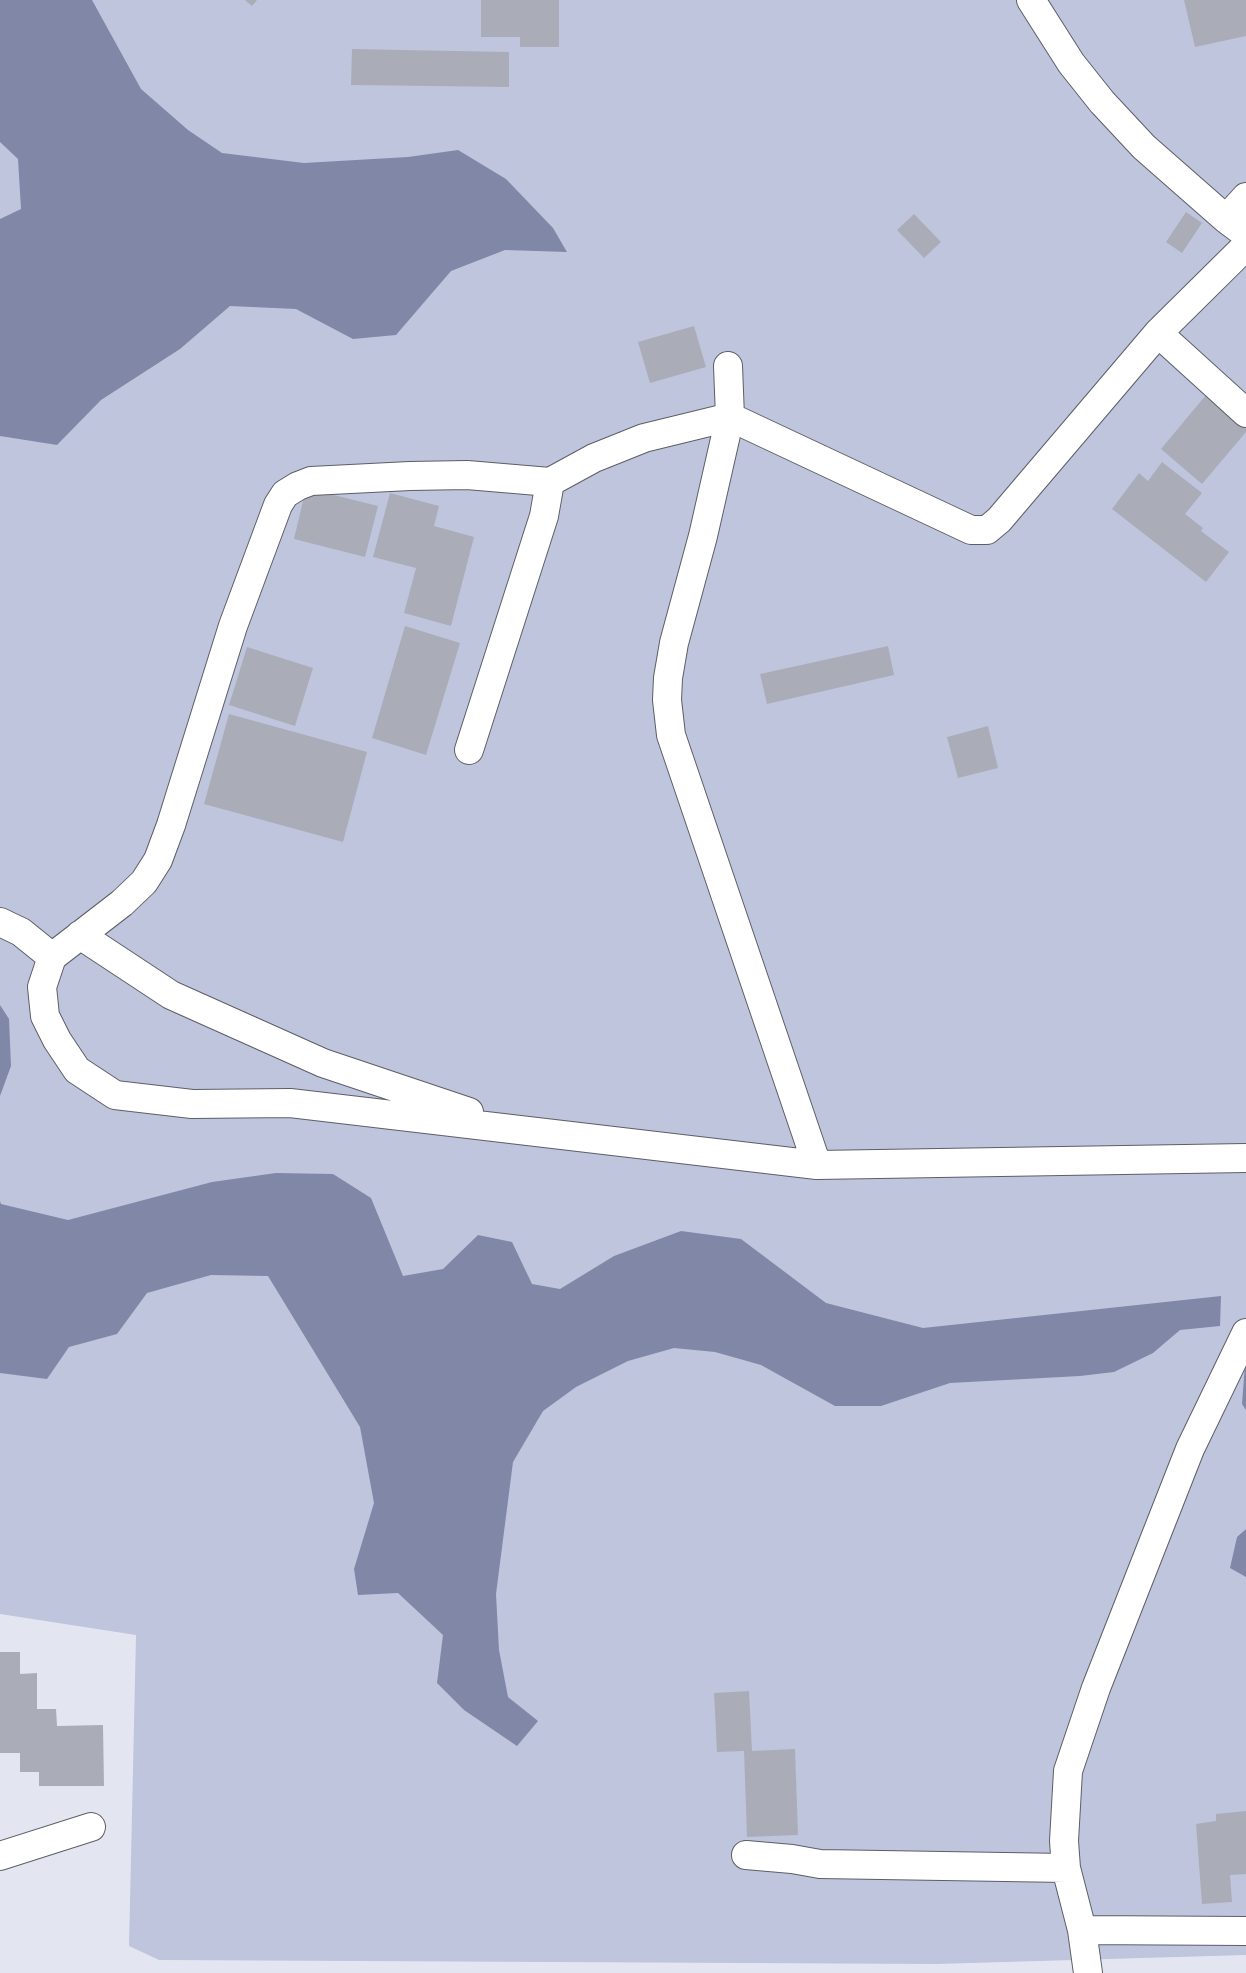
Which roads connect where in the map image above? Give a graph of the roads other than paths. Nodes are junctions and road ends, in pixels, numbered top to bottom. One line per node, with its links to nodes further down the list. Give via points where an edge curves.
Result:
1 (1031, 0): 3 (lane, via 1071,63 1102,102 1144,148)
2 (1246, 197): 3 (lane)
3 (1236, 227)
4 (1246, 246): 5 (lane)
5 (1158, 333): 7 (lane); 8 (lane, via 999,520 987,530 971,530)
6 (728, 366): 8 (lane)
7 (1246, 413)
8 (730, 417): 9 (lane, via 644,438 594,458); 16 (lane, via 674,643 666,700 670,735)
9 (550, 482): 10 (lane, via 544,516); 12 (lane, via 467,475 410,476 311,481 285,494 233,626 158,860 144,882)
10 (469, 750)
11 (0, 922): 13 (lane, via 22,932)
12 (80, 935): 13 (lane); 14 (lane, via 171,995 323,1064)
13 (52, 957): 14 (lane, via 42,987 45,1016 77,1070 114,1096 192,1104 290,1103)
14 (525, 1131): 16 (lane)
15 (1246, 1158): 16 (lane)
16 (817, 1165)
17 (1246, 1333): 21 (lane, via 1190,1449 1096,1688 1068,1771 1064,1841)
18 (92, 1827): 20 (lane)
19 (746, 1855): 21 (lane, via 820,1864)
20 (0, 1856)
21 (1066, 1868): 22 (lane)
22 (1082, 1930): 23 (lane); 24 (lane)
23 (1246, 1931)
24 (1088, 1973)

